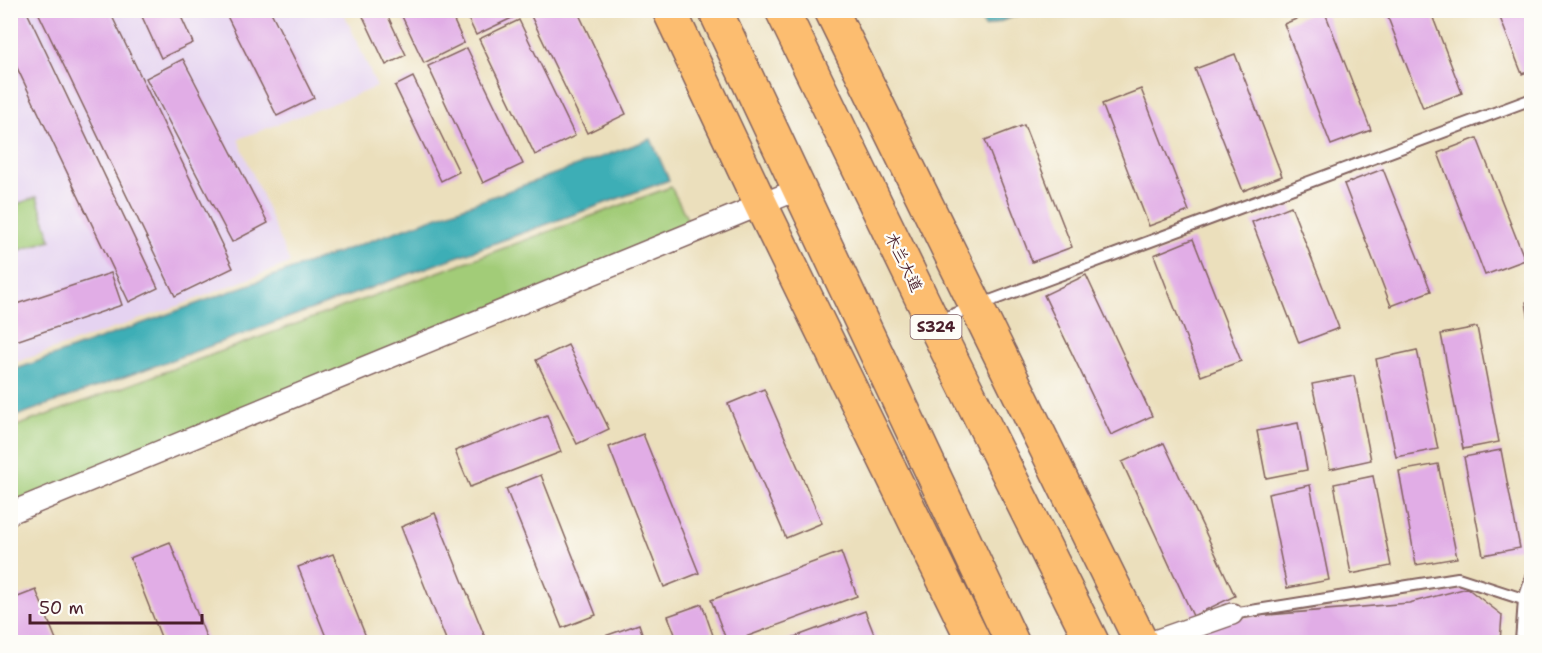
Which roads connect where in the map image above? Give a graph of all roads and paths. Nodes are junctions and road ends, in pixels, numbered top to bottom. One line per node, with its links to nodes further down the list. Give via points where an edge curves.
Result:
1 (669, 10): 7 (main road)
2 (715, 10): 6 (main road)
3 (783, 10): 9 (main road, 木兰大道 / S324)
4 (831, 10): 8 (main road)
5 (1532, 99): 8 (lane)
6 (799, 189): 7 (street); 15 (main road)
7 (761, 205): 10 (street); 14 (main road)
8 (976, 306): 9 (lane); 17 (main road)
9 (933, 322): 16 (main road, 木兰大道 / S324)
10 (10, 513)
11 (1532, 575): 12 (lane)
12 (1528, 600): 13 (lane, via 1458,578); 19 (lane)
13 (1232, 614): 18 (street)
14 (974, 642)
15 (1012, 642)
16 (1092, 642)
17 (1141, 642)
18 (1152, 642)
19 (1521, 642)

